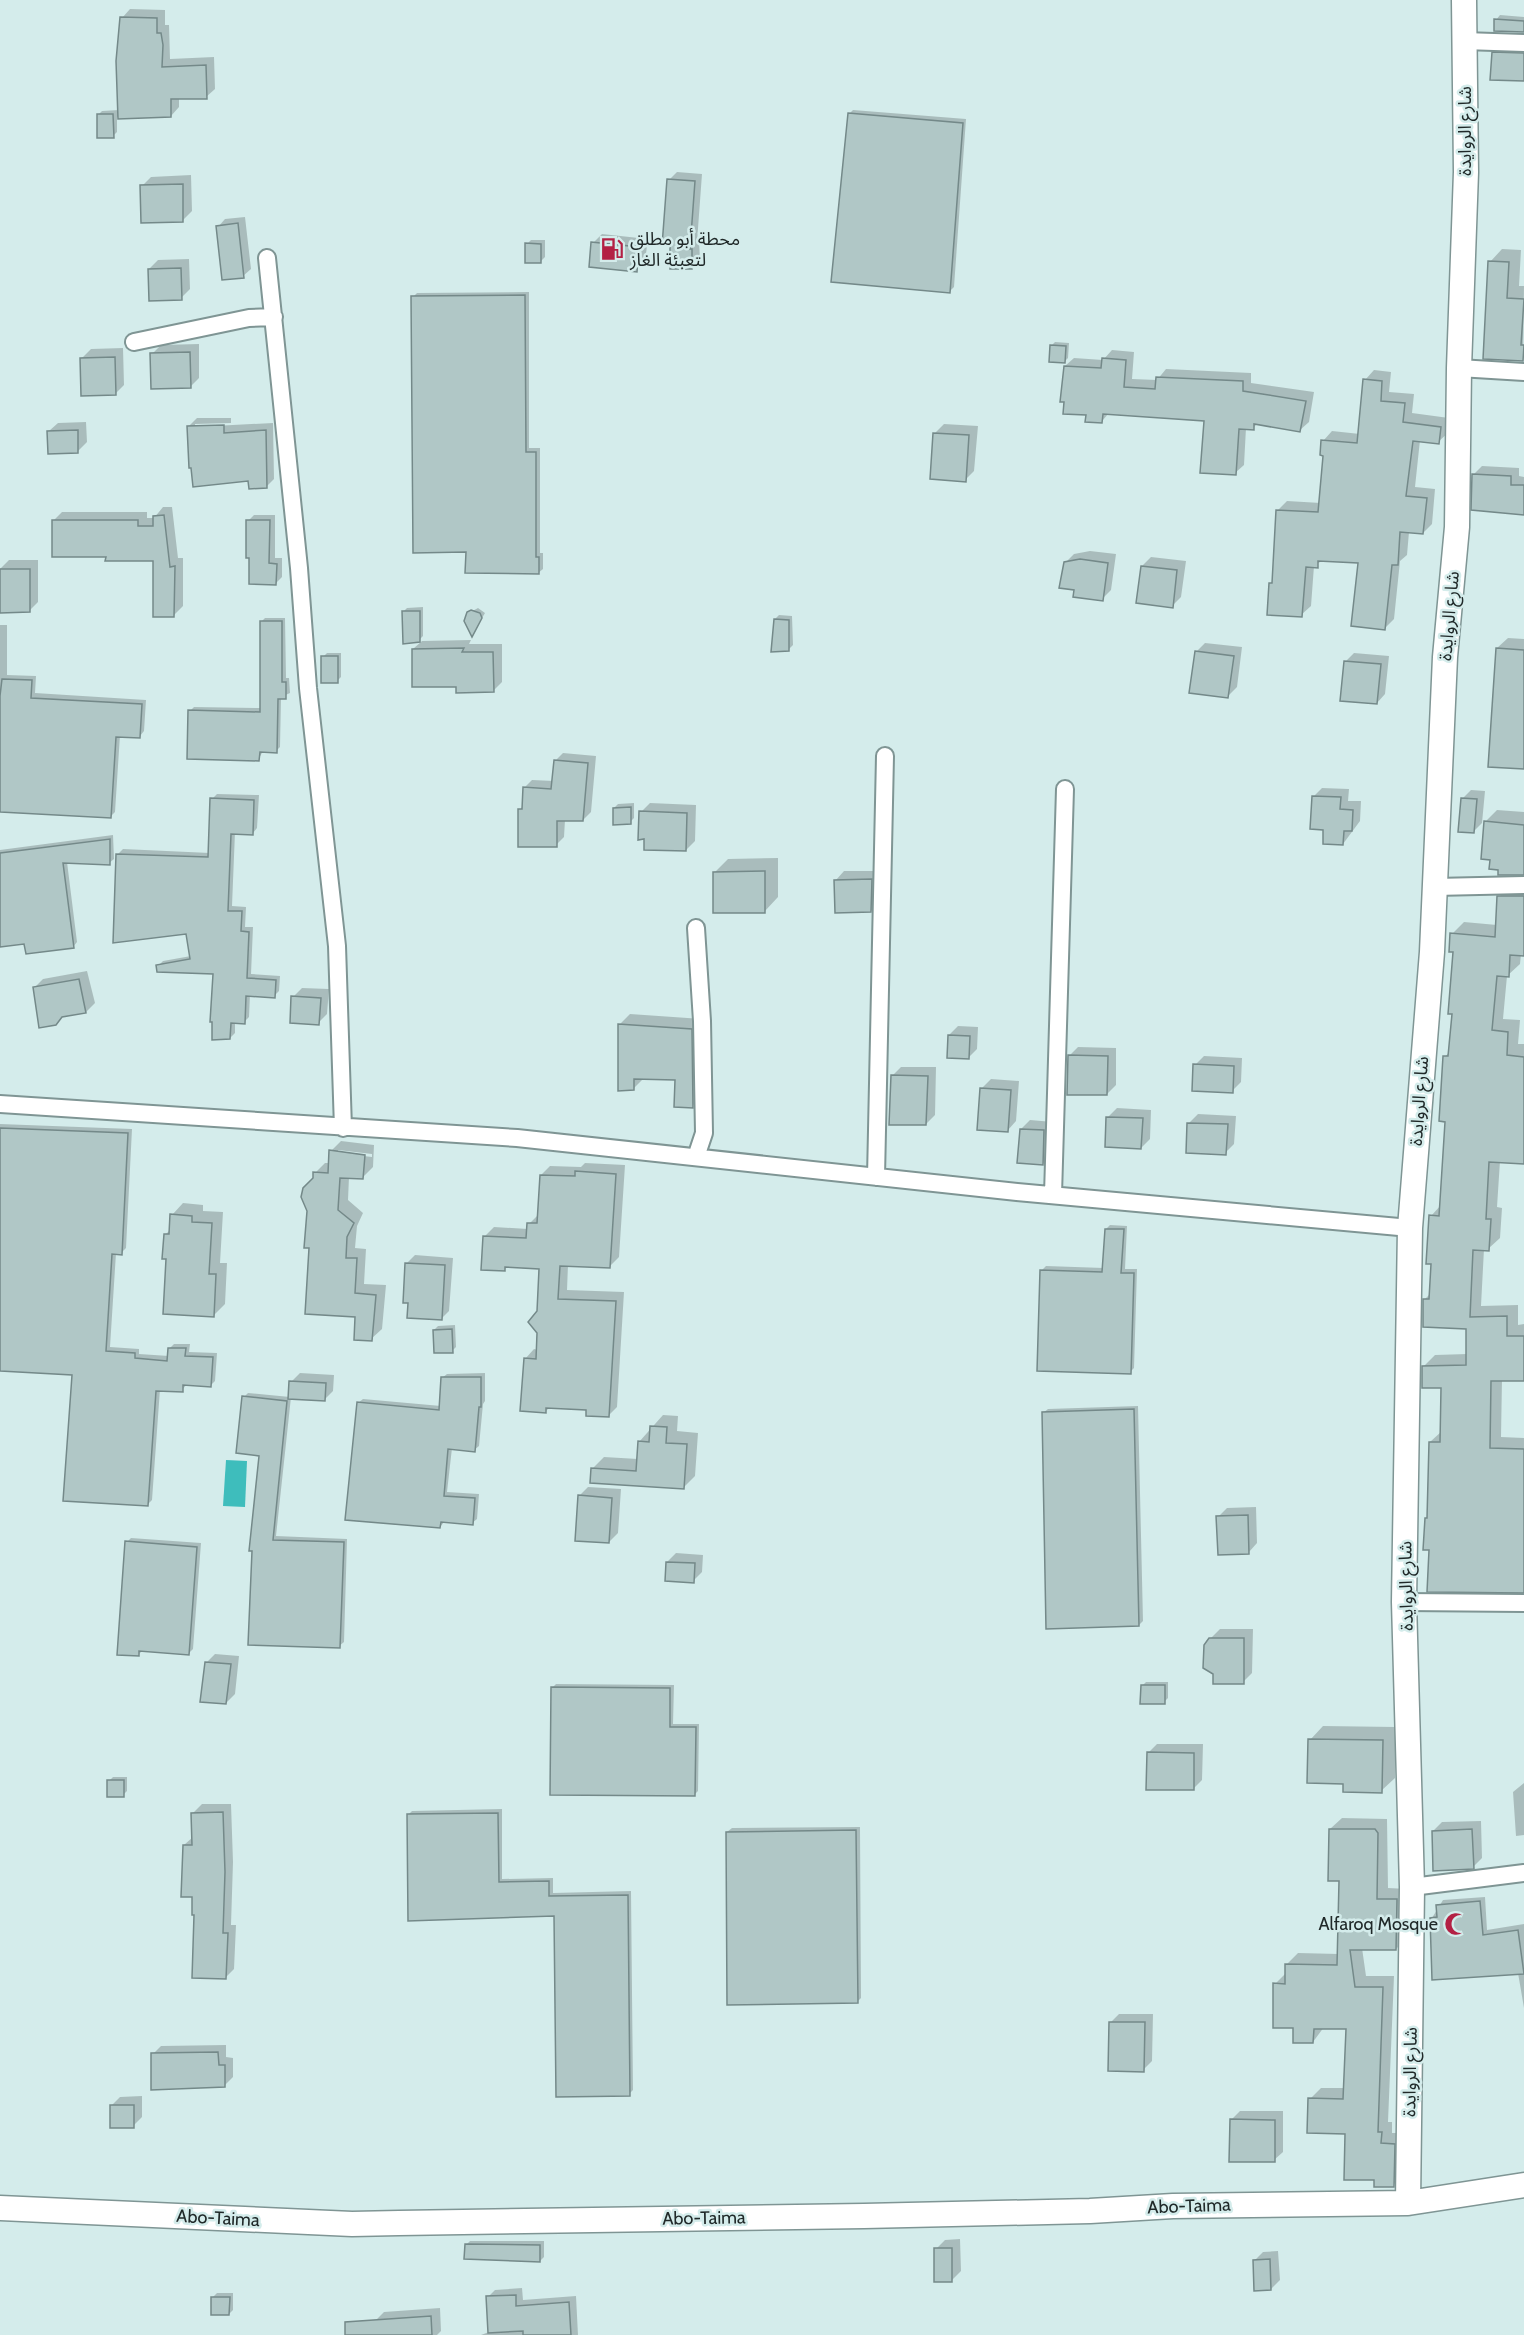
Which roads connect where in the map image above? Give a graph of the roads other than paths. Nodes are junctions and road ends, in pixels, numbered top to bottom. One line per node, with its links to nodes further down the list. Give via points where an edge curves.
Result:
1 (1464, 0): 2 (street, شارع الروايدة)
2 (1464, 41): 3 (street); 7 (street, شارع الروايدة, via 1466,172)
3 (1524, 44)
4 (267, 258): 5 (street)
5 (274, 317): 6 (street, via 249,318); 15 (street, via 308,688 337,946)
6 (134, 342)
7 (1459, 368): 8 (street); 12 (street, شارع الروايدة, via 1457,527 1445,657)
8 (1524, 372)
9 (885, 756): 17 (street)
10 (1065, 789): 18 (street)
11 (1524, 885): 12 (street)
12 (1435, 887): 19 (street, شارع الروايدة)
13 (696, 928): 16 (street, via 704,1133)
14 (0, 1104): 15 (street)
15 (343, 1128): 16 (street, via 516,1138)
16 (696, 1157): 17 (street)
17 (876, 1177): 18 (street)
18 (1053, 1195): 19 (street)
19 (1410, 1228): 20 (street, شارع الروايدة)
20 (1404, 1602): 21 (street); 23 (street, شارع الروايدة)
21 (1524, 1603)
22 (1524, 1873): 23 (street)
23 (1412, 1887): 25 (street, شارع الروايدة)
24 (1524, 2185): 25 (street, Abo-Taima)
25 (1408, 2203): 26 (street, Abo-Taima, via 352,2224)
26 (0, 2208)

